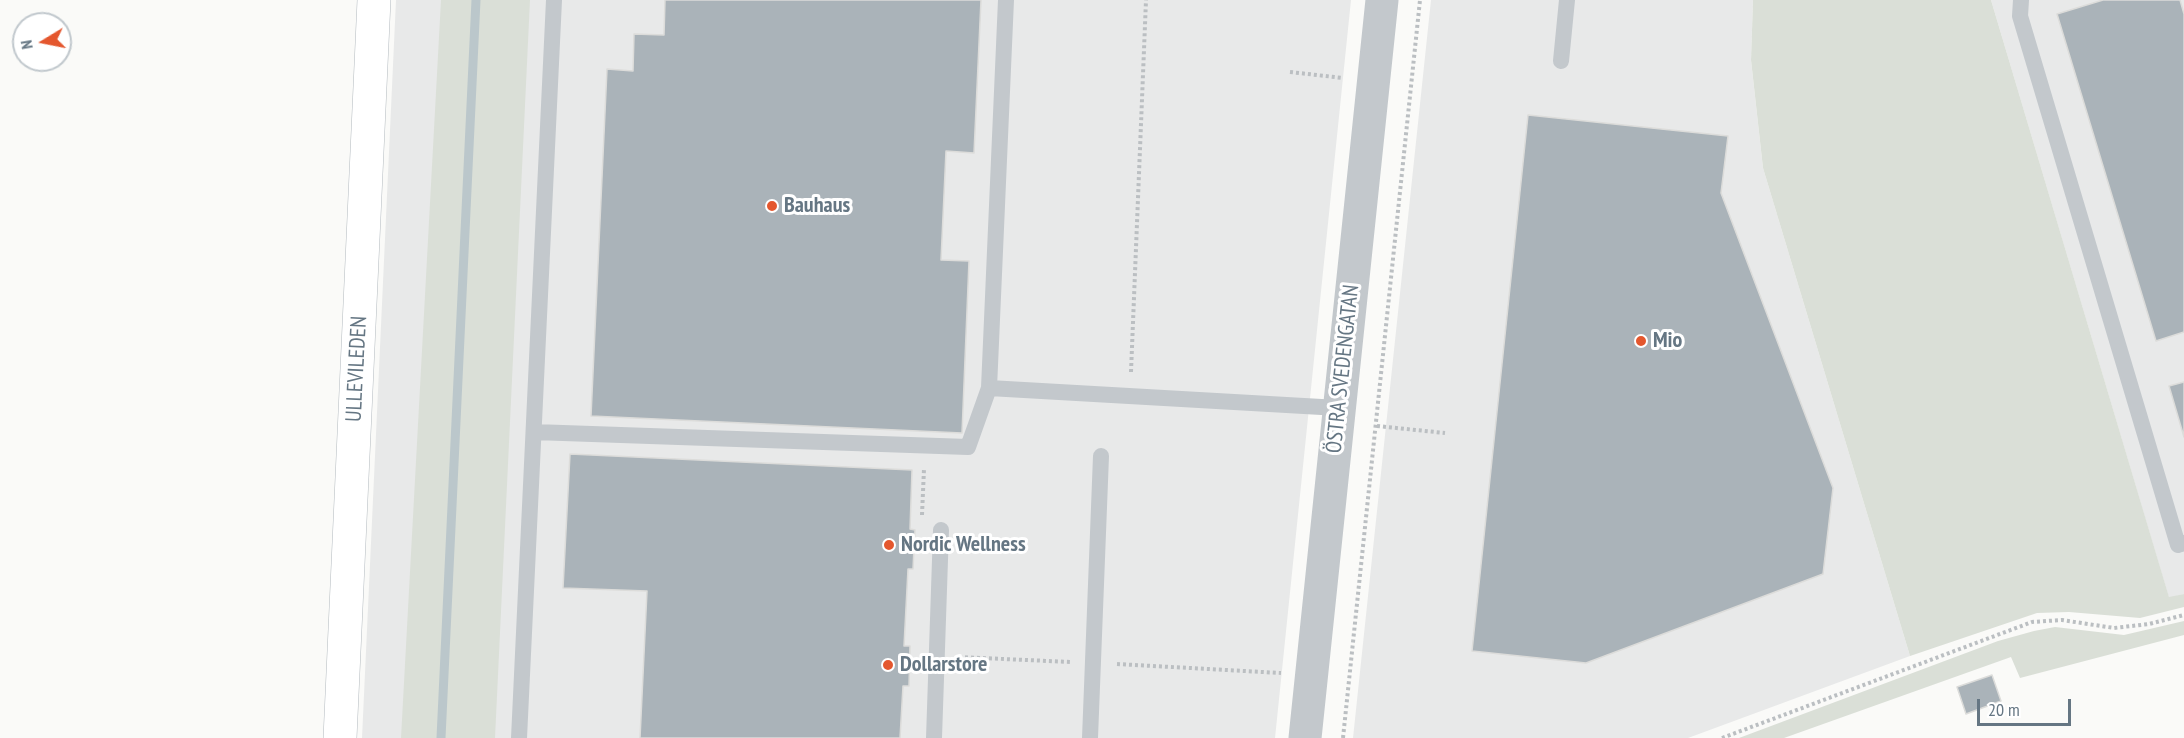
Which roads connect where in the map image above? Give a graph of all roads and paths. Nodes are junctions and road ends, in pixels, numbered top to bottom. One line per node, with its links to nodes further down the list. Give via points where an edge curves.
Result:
1 (374, 0): 20 (main road, ULLEVILEDEN)
2 (554, 0): 14 (lane)
3 (1005, 0): 10 (lane)
4 (1146, 0): 11 (path)
5 (1382, 0): 12 (street, ÖSTRA SVEDENGATAN)
6 (1420, 0): 13 (path)
7 (1567, 0): 9 (lane)
8 (2021, 0): 18 (lane, via 2020,16 2160,487 2178,545)
9 (1561, 61)
10 (988, 388): 11 (lane); 14 (lane, via 968,447)
11 (1130, 396): 12 (lane)
12 (1339, 408): 24 (street, ÖSTRA SVEDENGATAN)
13 (1377, 426): 15 (path); 25 (path)
14 (534, 432): 21 (lane)
15 (1444, 433)
16 (1101, 456): 23 (lane)
17 (941, 530): 22 (lane)
18 (2184, 543)
19 (2184, 615): 26 (path, via 2114,628 2062,620 2032,622)
20 (340, 738)
21 (519, 738)
22 (933, 738)
23 (1090, 738)
24 (1305, 738)
25 (1343, 738)
26 (1722, 738)

